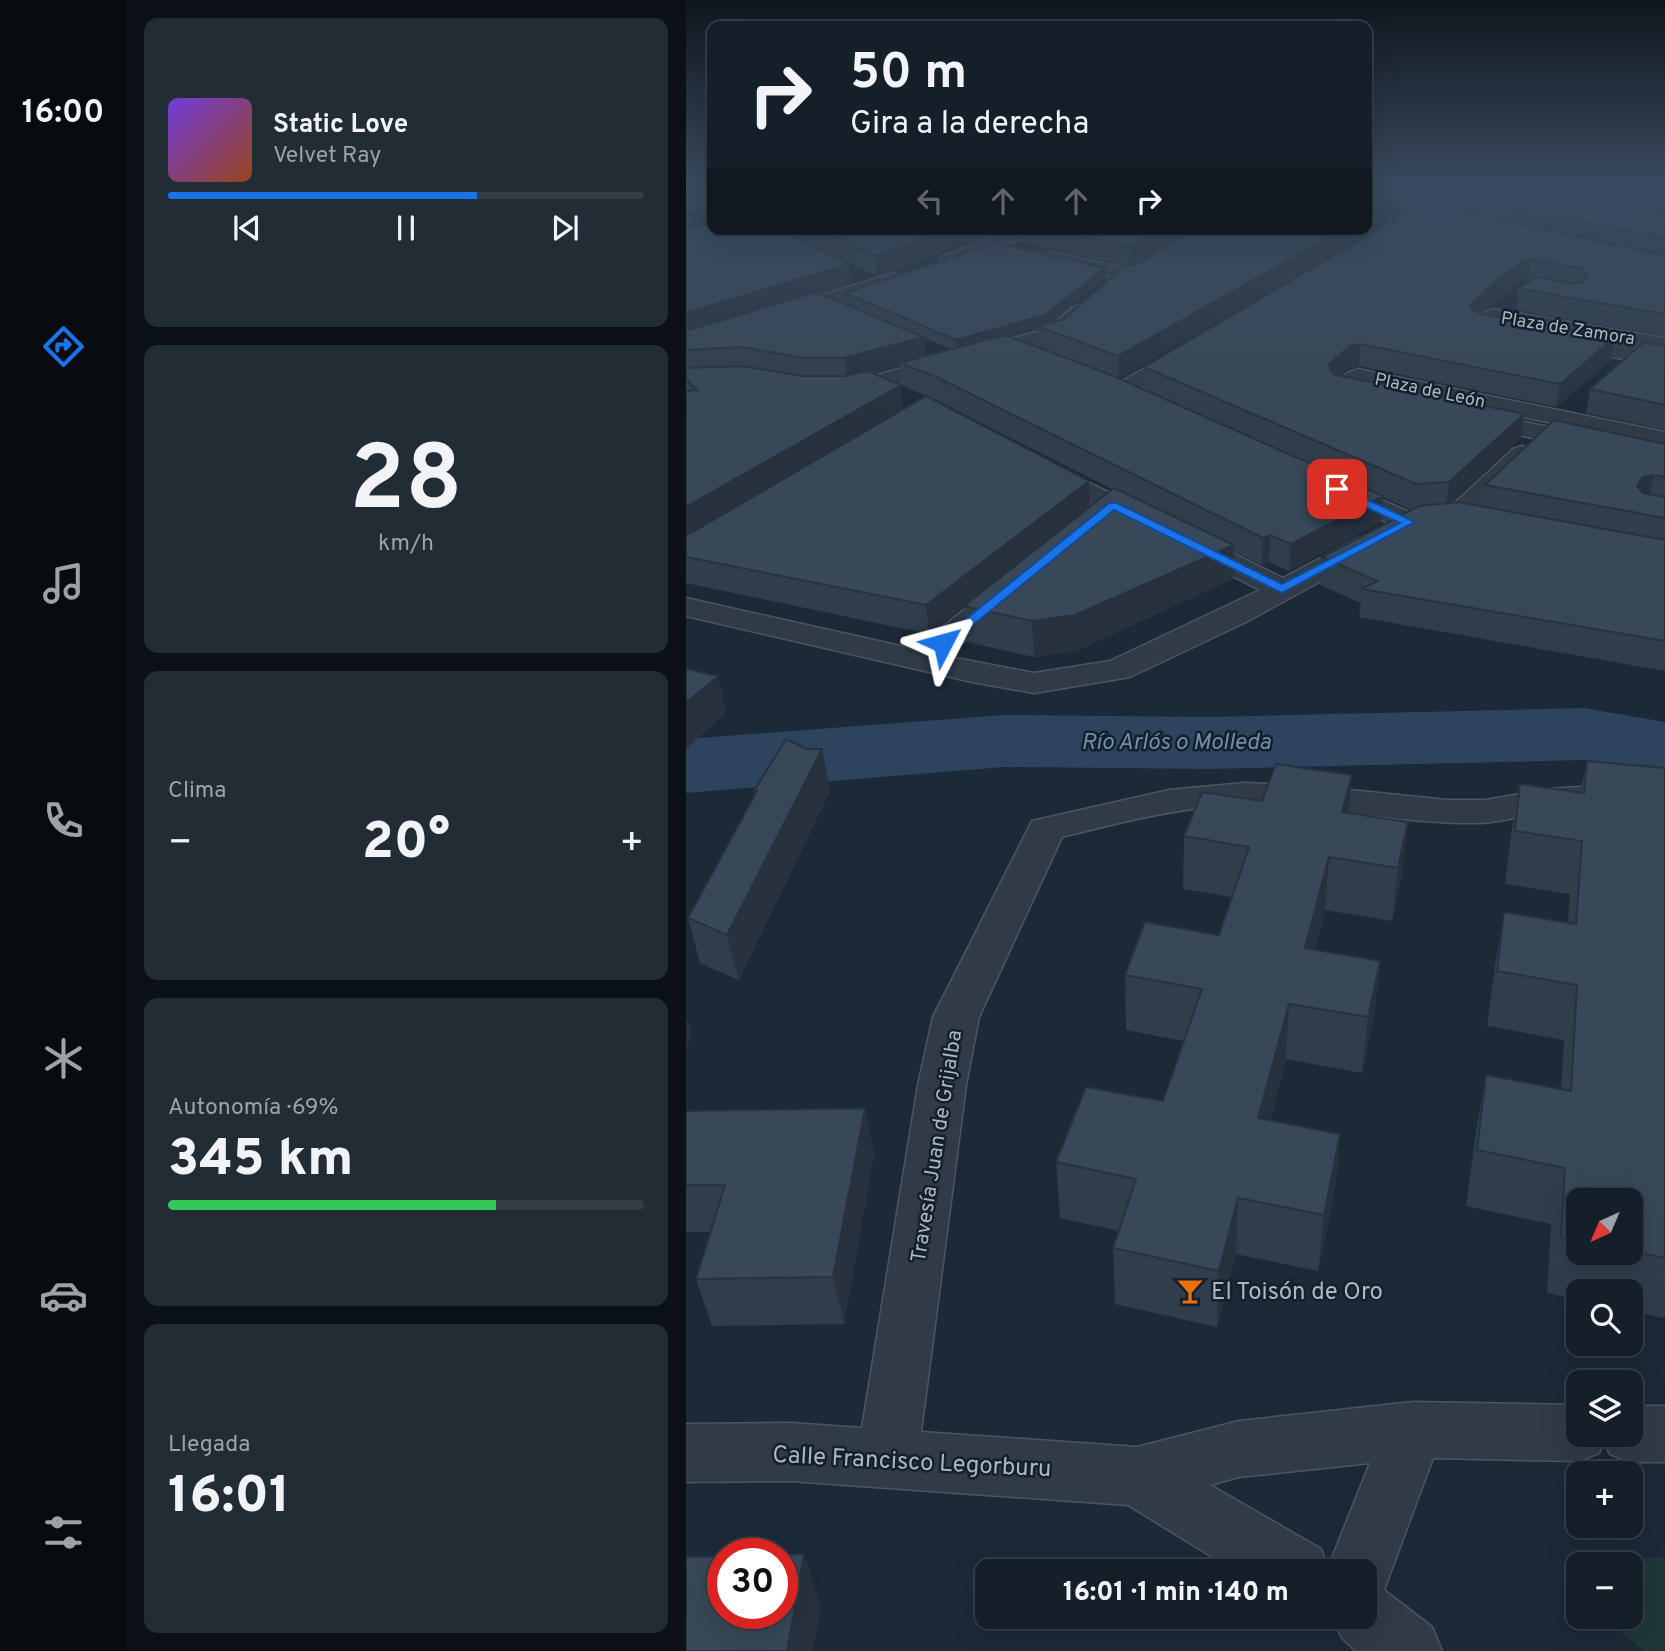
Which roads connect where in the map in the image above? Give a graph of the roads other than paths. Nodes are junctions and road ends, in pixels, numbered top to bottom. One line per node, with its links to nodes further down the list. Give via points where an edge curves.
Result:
1 (944, 262): 4 (street)
2 (1074, 262): 7 (street)
3 (1155, 263): 7 (street)
4 (933, 266)
5 (852, 274): 8 (street)
6 (910, 274): 8 (street)
7 (1133, 276): 15 (street, via 1114,282 1055,334)
8 (875, 285): 9 (street)
9 (818, 302): 11 (street); 14 (street)
10 (1502, 308): 13 (street, Plaza de Zamora, via 1480,327)
11 (843, 313)
12 (1204, 342): 24 (street)
13 (1654, 343): 18 (street); 20 (street)
14 (686, 346)
15 (1007, 346): 17 (street); 19 (street)
16 (930, 350): 17 (street)
17 (955, 360): 22 (street)
18 (1665, 360)
19 (1045, 361)
20 (1615, 373)
21 (1096, 381): 24 (street)
22 (873, 384): 23 (street); 25 (street)
23 (817, 390)
24 (1121, 391): 27 (street)
25 (905, 398)
26 (1584, 400): 28 (street)
27 (1146, 402)
28 (1554, 426): 28 (street, Plaza de León, via 1358,376 1340,390); 29 (street); 31 (street); 33 (street, via 1468,520)
29 (1665, 439)
30 (1020, 456): 35 (street, via 1103,514)
31 (1665, 459)
32 (1309, 477): 33 (street)
33 (1409, 522): 35 (street)
34 (1028, 574): 37 (street)
35 (1282, 589): 37 (street, via 1118,670 1034,683)
36 (686, 607): 37 (street)
37 (921, 660)
38 (1665, 808): 44 (street, Travesía Juan de Grijalba, via 1614,800 1551,799 1479,813 1244,794 1166,801 1046,829 957,1017 942,1085)
39 (1413, 1430): 40 (street); 45 (street, via 1239,1449); 47 (street)
40 (1566, 1433)
41 (1643, 1434): 42 (street)
42 (1665, 1434)
43 (686, 1453): 44 (street, Calle Francisco Legorburu)
44 (887, 1457): 45 (street, Calle Francisco Legorburu)
45 (1137, 1476): 46 (street)
46 (1276, 1559)
47 (1364, 1559)
48 (1377, 1625): 49 (street)
49 (1408, 1651)

